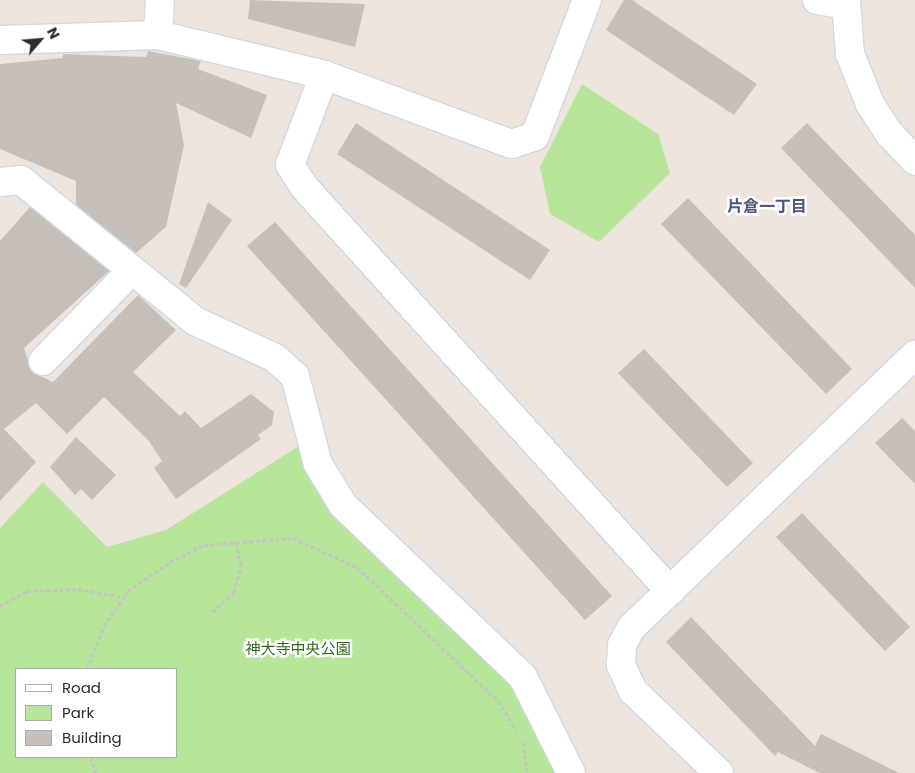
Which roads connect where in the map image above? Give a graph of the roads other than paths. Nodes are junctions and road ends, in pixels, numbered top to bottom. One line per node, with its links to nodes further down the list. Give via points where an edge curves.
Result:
1 (160, 0): 5 (street)
2 (587, 0): 7 (street, via 535,136 524,142 512,144)
3 (817, 0): 4 (street)
4 (846, 3): 8 (street, via 850,54 870,104 888,133)
5 (158, 35): 6 (street); 7 (street)
6 (0, 40)
7 (324, 75): 13 (street, via 290,165 306,188)
8 (915, 161)
9 (0, 182): 10 (street, via 21,180)
10 (131, 271): 12 (street); 14 (street, via 195,321 276,358 295,376 318,464 343,505 524,677)
11 (915, 355): 13 (street)
12 (43, 361)
13 (670, 591): 15 (street, via 631,628 622,645 624,679)
14 (571, 773)
15 (719, 773)

